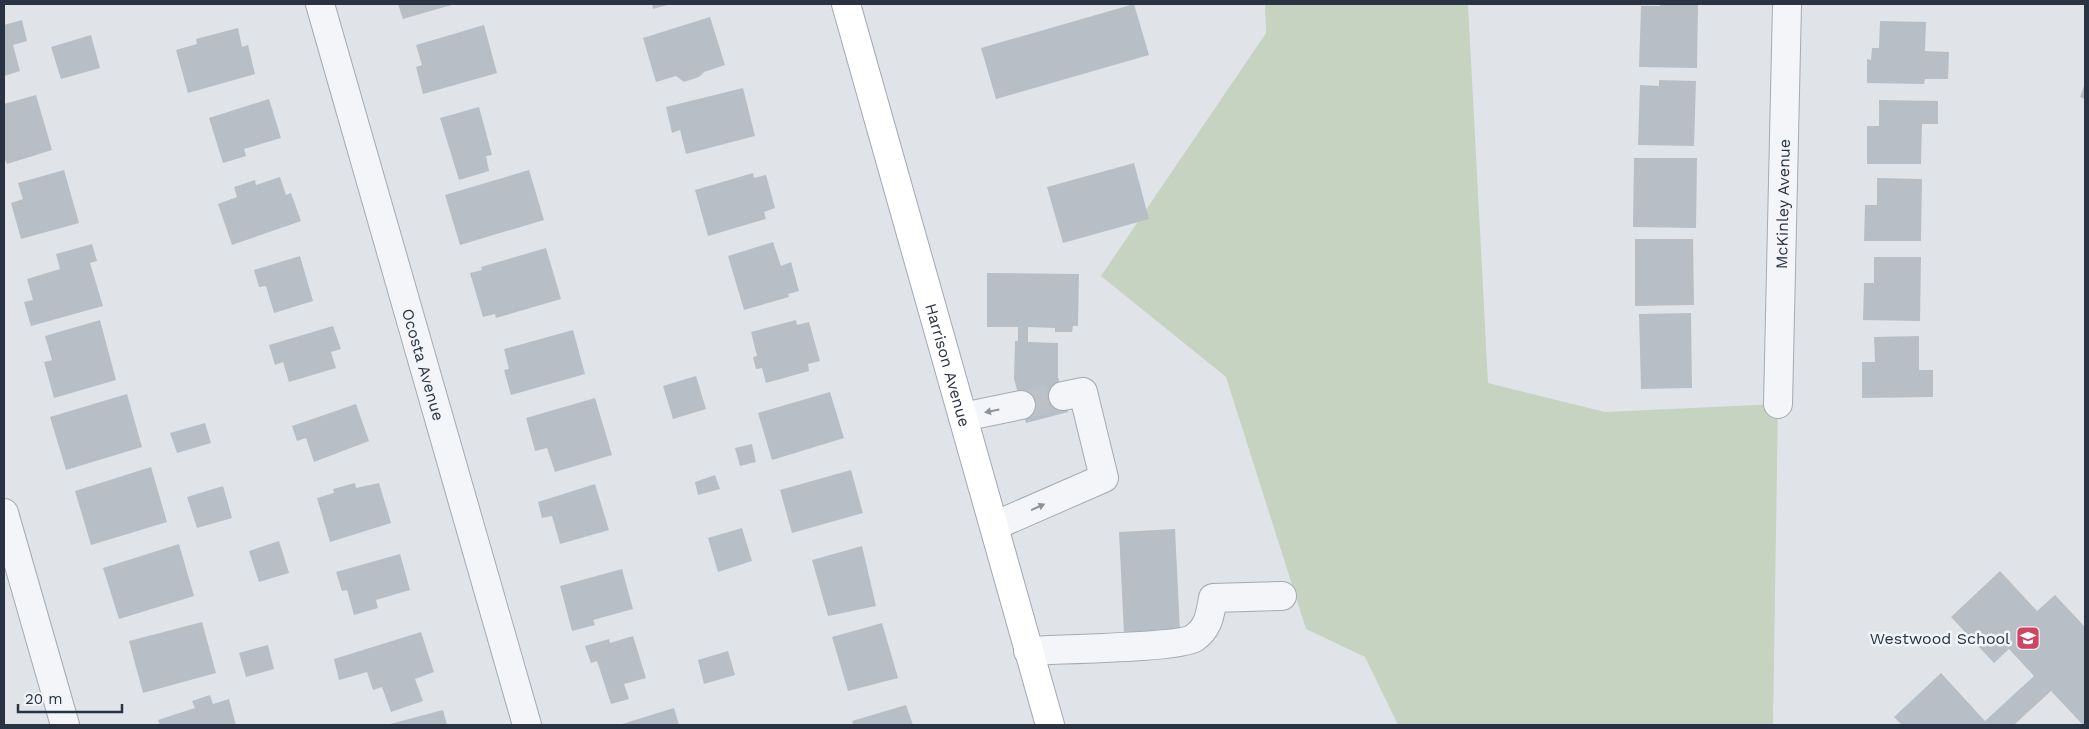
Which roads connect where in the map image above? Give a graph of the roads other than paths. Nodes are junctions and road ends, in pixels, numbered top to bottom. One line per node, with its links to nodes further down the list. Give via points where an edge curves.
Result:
1 (320, 4): 13 (street, Ocosta Avenue)
2 (846, 4): 7 (main road, Harrison Avenue)
3 (1787, 4): 5 (street, McKinley Avenue)
4 (1063, 396): 9 (street, one-way to 4, via 1104,478 1084,392)
5 (1778, 404)
6 (1021, 405): 7 (street, one-way to 7)
7 (963, 417): 9 (main road, Harrison Avenue)
8 (4, 513): 12 (street)
9 (994, 526): 11 (main road, Harrison Avenue)
10 (1282, 596): 11 (street, via 1212,598 1209,621 1193,639 1167,644)
11 (1028, 651): 14 (main road, Harrison Avenue)
12 (65, 725)
13 (527, 725)
14 (1050, 725)

